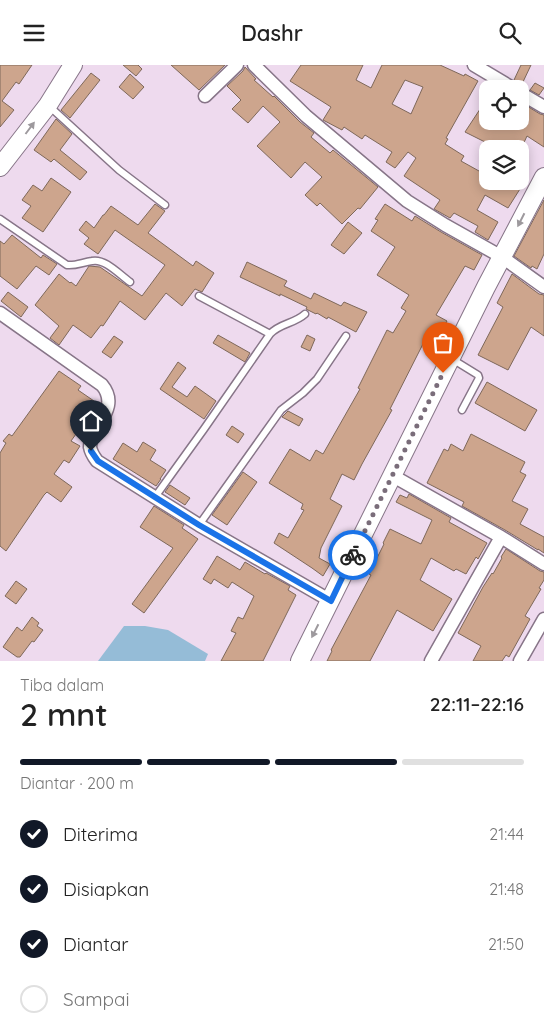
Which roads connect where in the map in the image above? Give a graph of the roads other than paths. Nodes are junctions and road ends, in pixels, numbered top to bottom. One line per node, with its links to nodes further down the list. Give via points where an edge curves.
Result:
1 (73, 65): 8 (main road)
2 (237, 65): 6 (street)
3 (254, 65): 14 (street, via 306,116 407,201)
4 (474, 65): 5 (street)
5 (499, 80)
6 (206, 96)
7 (529, 98): 9 (street)
8 (48, 105): 10 (main road, one-way to 8); 12 (lane, via 120,170)
9 (544, 107)
10 (0, 167)
11 (544, 177): 14 (main road, one-way to 14)
12 (165, 205)
13 (0, 219): 15 (lane, via 68,265 97,260)
14 (502, 257): 16 (street); 22 (main road)
15 (130, 282)
16 (544, 287)
17 (198, 296): 20 (lane)
18 (0, 313): 25 (street, via 107,390 106,413 91,439 94,456)
19 (305, 314): 20 (lane)
20 (270, 334): 25 (lane)
21 (346, 337): 26 (lane, via 316,379 280,410)
22 (451, 358): 23 (lane, via 478,375 477,384); 24 (main road)
23 (462, 410)
24 (393, 476): 27 (street); 29 (main road)
25 (155, 497): 26 (street)
26 (199, 525): 29 (street)
27 (501, 537): 28 (street); 32 (street)
28 (544, 565)
29 (331, 601): 31 (main road, one-way to 31)
30 (544, 619): 33 (street)
31 (300, 661)
32 (431, 661)
33 (520, 661)

